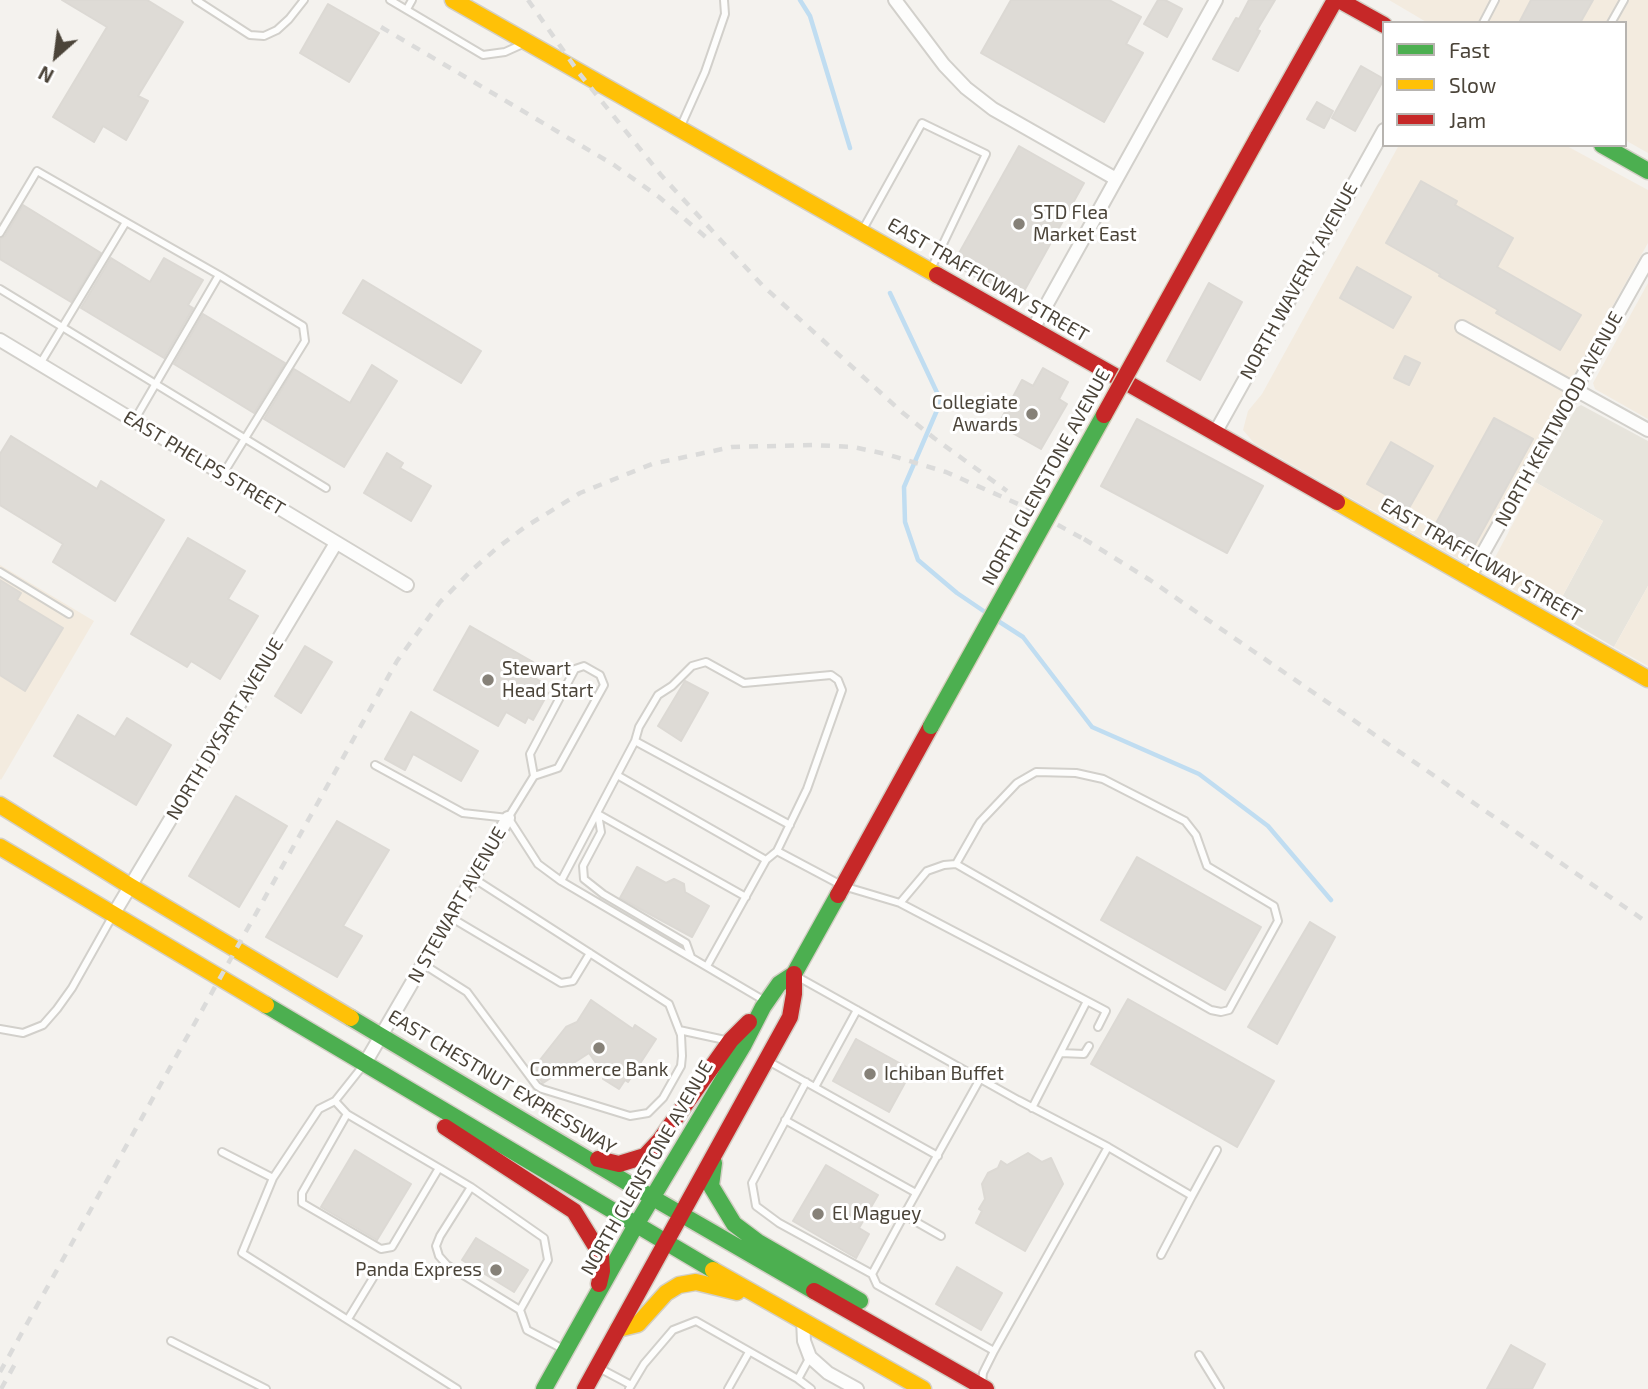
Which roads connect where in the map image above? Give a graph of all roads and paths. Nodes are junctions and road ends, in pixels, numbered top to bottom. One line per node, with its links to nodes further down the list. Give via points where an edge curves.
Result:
1 (196, 0): 2 (lane, via 250,35 264,36 277,30)
2 (304, 0)
3 (390, 0): 12 (lane)
4 (412, 0): 12 (lane)
5 (453, 0): 16 (main road, EAST TRAFFICWAY STREET)
6 (724, 0): 17 (lane, via 725,14)
7 (895, 0): 21 (street, via 966,88 993,109)
8 (1216, 0): 21 (street)
9 (1337, 0): 15 (main road); 63 (main road, NORTH GLENSTONE AVENUE, bridge)
10 (1495, 0): 13 (lane)
11 (1624, 0): 14 (lane)
12 (407, 9): 16 (lane, via 483,55)
13 (1484, 21)
14 (1612, 21)
15 (1382, 24)
16 (527, 43): 17 (main road, EAST TRAFFICWAY STREET)
17 (680, 129): 23 (main road, EAST TRAFFICWAY STREET)
18 (1382, 134): 38 (street, NORTH WAVERLY AVENUE)
19 (1606, 147): 20 (main road)
20 (1648, 171)
21 (1116, 180): 31 (street)
22 (126, 222): 24 (lane, via 37,172); 27 (lane); 29 (lane)
23 (861, 232): 26 (main road, EAST TRAFFICWAY STREET); 26 (lane, via 922,123 986,154)
24 (0, 233)
25 (1648, 260): 35 (street, NORTH KENTWOOD AVENUE)
26 (930, 271): 31 (main road, EAST TRAFFICWAY STREET)
27 (219, 275): 34 (lane); 39 (lane, via 303,326 305,341)
28 (0, 289): 29 (lane)
29 (62, 327): 33 (lane); 34 (lane)
30 (1462, 327): 35 (street)
31 (1033, 329): 38 (main road, EAST TRAFFICWAY STREET)
32 (0, 340): 33 (street, EAST PHELPS STREET)
33 (40, 364): 36 (street, EAST PHELPS STREET)
34 (155, 383): 36 (lane); 39 (lane)
35 (1575, 390): 37 (street); 44 (street, NORTH KENTWOOD AVENUE)
36 (134, 421): 40 (street, EAST PHELPS STREET)
37 (1648, 430)
38 (1215, 433): 44 (main road, EAST TRAFFICWAY STREET)
39 (245, 438): 40 (lane); 41 (lane)
40 (223, 474): 42 (street, EAST PHELPS STREET)
41 (326, 488)
42 (336, 542): 45 (street, EAST PHELPS STREET); 62 (street, NORTH DYSART AVENUE)
43 (0, 572): 46 (lane)
44 (1469, 578): 47 (main road, EAST TRAFFICWAY STREET)
45 (407, 585)
46 (69, 614)
47 (1648, 679)
48 (635, 741): 50 (lane); 55 (lane); 55 (lane, via 658,695 692,666 706,662 744,683 831,676 842,690 807,789)
49 (375, 765): 54 (lane, via 463,813)
50 (617, 775): 53 (lane); 58 (lane)
51 (534, 776): 51 (lane, via 558,768 604,685 600,675 584,666 575,669 530,754); 54 (lane)
52 (0, 805): 62 (main road, EAST CHESTNUT EXPRESSWAY)
53 (598, 814): 61 (lane); 64 (lane); 69 (lane, via 601,832 583,866 584,879 686,943)
54 (508, 818): 60 (street, N STEWART AVENUE); 61 (lane, via 538,864)
55 (789, 825): 57 (lane)
56 (0, 847): 66 (main road)
57 (777, 851): 58 (lane); 63 (lane)
58 (766, 860): 64 (lane)
59 (956, 864): 59 (lane, via 1210,1010 1221,1012 1229,1010 1278,921 1274,906 1207,866 1196,835 1185,821 1103,779 1076,773 1036,772 1017,783 980,822); 65 (lane, via 927,871)
60 (473, 878): 67 (street, N STEWART AVENUE); 68 (lane)
61 (561, 881): 69 (lane)
62 (130, 886): 66 (street, NORTH DYSART AVENUE); 79 (main road, EAST CHESTNUT EXPRESSWAY)
63 (843, 886): 65 (lane); 72 (main road, NORTH GLENSTONE AVENUE)
64 (746, 897): 71 (lane)
65 (900, 904): 73 (lane)
66 (113, 915): 77 (lane, via 72,988 43,1026 23,1033); 84 (main road)
67 (450, 918): 68 (lane, via 561,982 573,981); 70 (street, N STEWART AVENUE)
68 (590, 953): 78 (lane, via 666,1001)
69 (691, 957): 71 (lane)
70 (423, 964): 78 (lane, via 467,992 537,1086 630,1116 648,1113 663,1098 681,1066); 79 (street, N STEWART AVENUE)
71 (707, 966): 74 (lane)
72 (794, 974): 74 (main road, NORTH GLENSTONE AVENUE, via 779,984); 75 (lane); 83 (main road, NORTH GLENSTONE AVENUE, via 790,1017)
73 (1087, 1001): 76 (lane, via 1106,1011); 82 (lane)
74 (765, 1005): 80 (main road, NORTH GLENSTONE AVENUE)
75 (857, 1010): 85 (lane); 87 (lane)
76 (1098, 1027)
77 (0, 1030)
78 (679, 1030): 80 (lane)
79 (382, 1035): 84 (street, N STEWART AVENUE); 96 (main road, EAST CHESTNUT EXPRESSWAY)
80 (737, 1043): 96 (main road, via 645,1156 619,1164); 103 (main road, NORTH GLENSTONE AVENUE)
81 (1088, 1046): 82 (lane, via 1084,1054)
82 (1061, 1053): 89 (lane)
83 (766, 1060): 86 (lane); 92 (main road, NORTH GLENSTONE AVENUE)
84 (364, 1065): 88 (lane); 106 (main road); 112 (main road, via 390,1092 573,1211 601,1255)
85 (980, 1079): 89 (lane); 97 (lane)
86 (806, 1082): 87 (lane); 91 (lane)
87 (815, 1087): 97 (lane)
88 (335, 1101): 90 (lane); 99 (lane, via 319,1109)
89 (1032, 1108): 93 (lane)
90 (347, 1114): 98 (lane); 98 (lane, via 302,1193 302,1203 381,1249 392,1247)
91 (785, 1120): 101 (lane); 110 (lane, via 752,1183 756,1206)
92 (720, 1143): 104 (main road, NORTH GLENSTONE AVENUE); 127 (main road, via 711,1186 734,1224 948,1353)
93 (1108, 1147): 102 (lane); 120 (lane)
94 (1217, 1150): 102 (lane)
95 (222, 1152): 99 (lane)
96 (584, 1156): 103 (main road, EAST CHESTNUT EXPRESSWAY)
97 (938, 1156): 101 (lane)
98 (439, 1168): 100 (lane)
99 (273, 1178): 115 (lane, via 242,1252)
100 (471, 1187): 114 (lane, via 544,1238 548,1260); 114 (lane, via 440,1236 439,1256)
101 (916, 1193): 105 (lane)
102 (1192, 1196): 109 (lane)
103 (653, 1198): 104 (main road, EAST CHESTNUT EXPRESSWAY); 106 (main road, NORTH GLENSTONE AVENUE)
104 (681, 1214): 108 (main road, NORTH GLENSTONE AVENUE); 127 (main road, EAST CHESTNUT EXPRESSWAY)
105 (904, 1215): 107 (lane); 110 (lane)
106 (636, 1225): 108 (main road); 112 (main road, NORTH GLENSTONE AVENUE)
107 (941, 1236)
108 (665, 1242): 113 (main road); 117 (main road, NORTH GLENSTONE AVENUE)
109 (1161, 1255)
110 (872, 1274): 120 (lane, via 877,1285)
111 (373, 1278): 115 (lane)
112 (596, 1295): 119 (main road, NORTH GLENSTONE AVENUE)
113 (771, 1303): 116 (main road); 117 (main road, via 696,1282 679,1285 638,1324)
114 (520, 1310): 119 (lane, via 527,1330)
115 (348, 1319): 129 (lane)
116 (803, 1320): 123 (street); 135 (main road)
117 (618, 1329): 124 (main road, NORTH GLENSTONE AVENUE)
118 (171, 1340): 128 (lane)
119 (566, 1350): 130 (main road, NORTH GLENSTONE AVENUE)
120 (994, 1351): 127 (lane, via 983,1373)
121 (749, 1352): 125 (lane); 126 (lane, via 695,1321 673,1331); 132 (lane)
122 (1199, 1356): 136 (lane)
123 (810, 1357): 125 (lane); 134 (street)
124 (597, 1367): 126 (lane); 131 (main road, NORTH GLENSTONE AVENUE)
125 (798, 1379): 133 (lane)
126 (630, 1387)
127 (985, 1388)
128 (266, 1389)
129 (457, 1389)
130 (544, 1389)
131 (585, 1389)
132 (728, 1389)
133 (811, 1389)
134 (857, 1389)
135 (923, 1389)
136 (1220, 1389)

